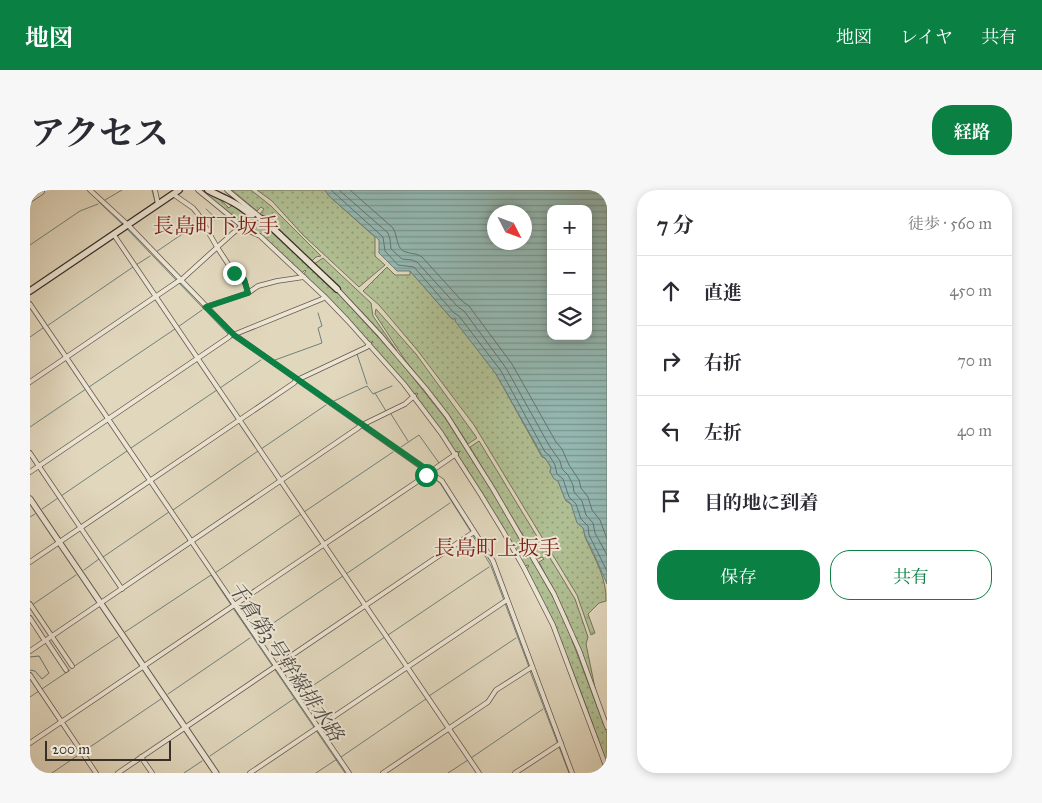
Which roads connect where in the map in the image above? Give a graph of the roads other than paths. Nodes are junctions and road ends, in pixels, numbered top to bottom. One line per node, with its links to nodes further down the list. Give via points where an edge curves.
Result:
1 (42, 190): 8 (street)
2 (90, 190): 11 (street)
3 (155, 190): 9 (street)
4 (198, 190): 12 (street)
5 (208, 190): 10 (main road)
6 (227, 190): 10 (street)
7 (176, 192): 9 (main road); 14 (street, via 198,214)
8 (30, 200)
9 (158, 204): 11 (main road)
10 (263, 220): 17 (main road)
11 (128, 225): 13 (main road); 16 (street)
12 (242, 226): 14 (street); 15 (street, via 260,236)
13 (114, 235): 18 (main road); 20 (street)
14 (217, 247): 16 (street); 19 (street, via 234,273 244,279)
15 (304, 277): 19 (street, via 258,286); 21 (street)
16 (179, 281): 20 (street); 23 (street)
17 (337, 290): 65 (street, via 426,388 493,488 558,602)
18 (30, 291)
19 (248, 293): 23 (street)
20 (156, 297): 26 (street); 27 (street)
21 (325, 297): 24 (street); 25 (street)
22 (30, 304): 26 (street)
23 (206, 307): 24 (street)
24 (231, 335): 27 (street); 28 (street)
25 (369, 344): 28 (street); 30 (street)
26 (66, 358): 29 (street); 31 (street)
27 (198, 358): 31 (street); 32 (street)
28 (296, 380): 32 (street); 33 (street)
29 (30, 382)
30 (414, 396): 33 (street, via 405,404); 35 (street)
31 (108, 419): 36 (street); 39 (street)
32 (239, 420): 39 (street); 40 (street)
33 (361, 426): 38 (street); 40 (street)
34 (30, 453): 36 (street)
35 (456, 454): 38 (street); 72 (street, via 554,625)
36 (39, 466): 37 (street); 42 (street)
37 (30, 472)
38 (428, 473): 43 (street, via 444,483); 46 (street)
39 (150, 480): 42 (street); 45 (street)
40 (281, 481): 45 (street); 46 (street)
41 (30, 498): 44 (street)
42 (80, 527): 44 (street); 48 (street)
43 (473, 533): 49 (street, via 493,561); 53 (street)
44 (59, 542): 47 (street); 50 (street)
45 (191, 542): 48 (street); 52 (street)
46 (324, 544): 52 (street); 53 (street)
47 (30, 562)
48 (122, 589): 50 (street)
49 (506, 601): 60 (street); 61 (street)
50 (101, 603): 55 (street); 58 (street)
51 (30, 604): 55 (street)
52 (233, 606): 58 (street); 59 (street)
53 (366, 606): 59 (street); 60 (street)
54 (30, 618): 55 (street)
55 (48, 639): 56 (street); 57 (street); 62 (street)
56 (30, 651)
57 (72, 666)
58 (144, 666): 64 (street); 66 (street)
59 (274, 667): 66 (street); 67 (street)
60 (407, 667): 67 (street); 68 (street)
61 (531, 668): 68 (street, via 496,690 488,702); 70 (street)
62 (66, 670)
63 (30, 675): 64 (street)
64 (61, 722): 69 (street); 73 (street)
65 (607, 727)
66 (185, 728): 71 (street); 76 (street)
67 (316, 728): 77 (street); 78 (street)
68 (448, 728): 79 (street); 80 (street)
69 (30, 743)
70 (559, 744): 81 (street); 82 (street)
71 (141, 757): 74 (street); 75 (street)
72 (607, 769)
73 (96, 773)
74 (118, 773)
75 (152, 773)
76 (216, 773)
77 (250, 773)
78 (349, 773)
79 (383, 773)
80 (479, 773)
81 (514, 773)
82 (572, 773)

